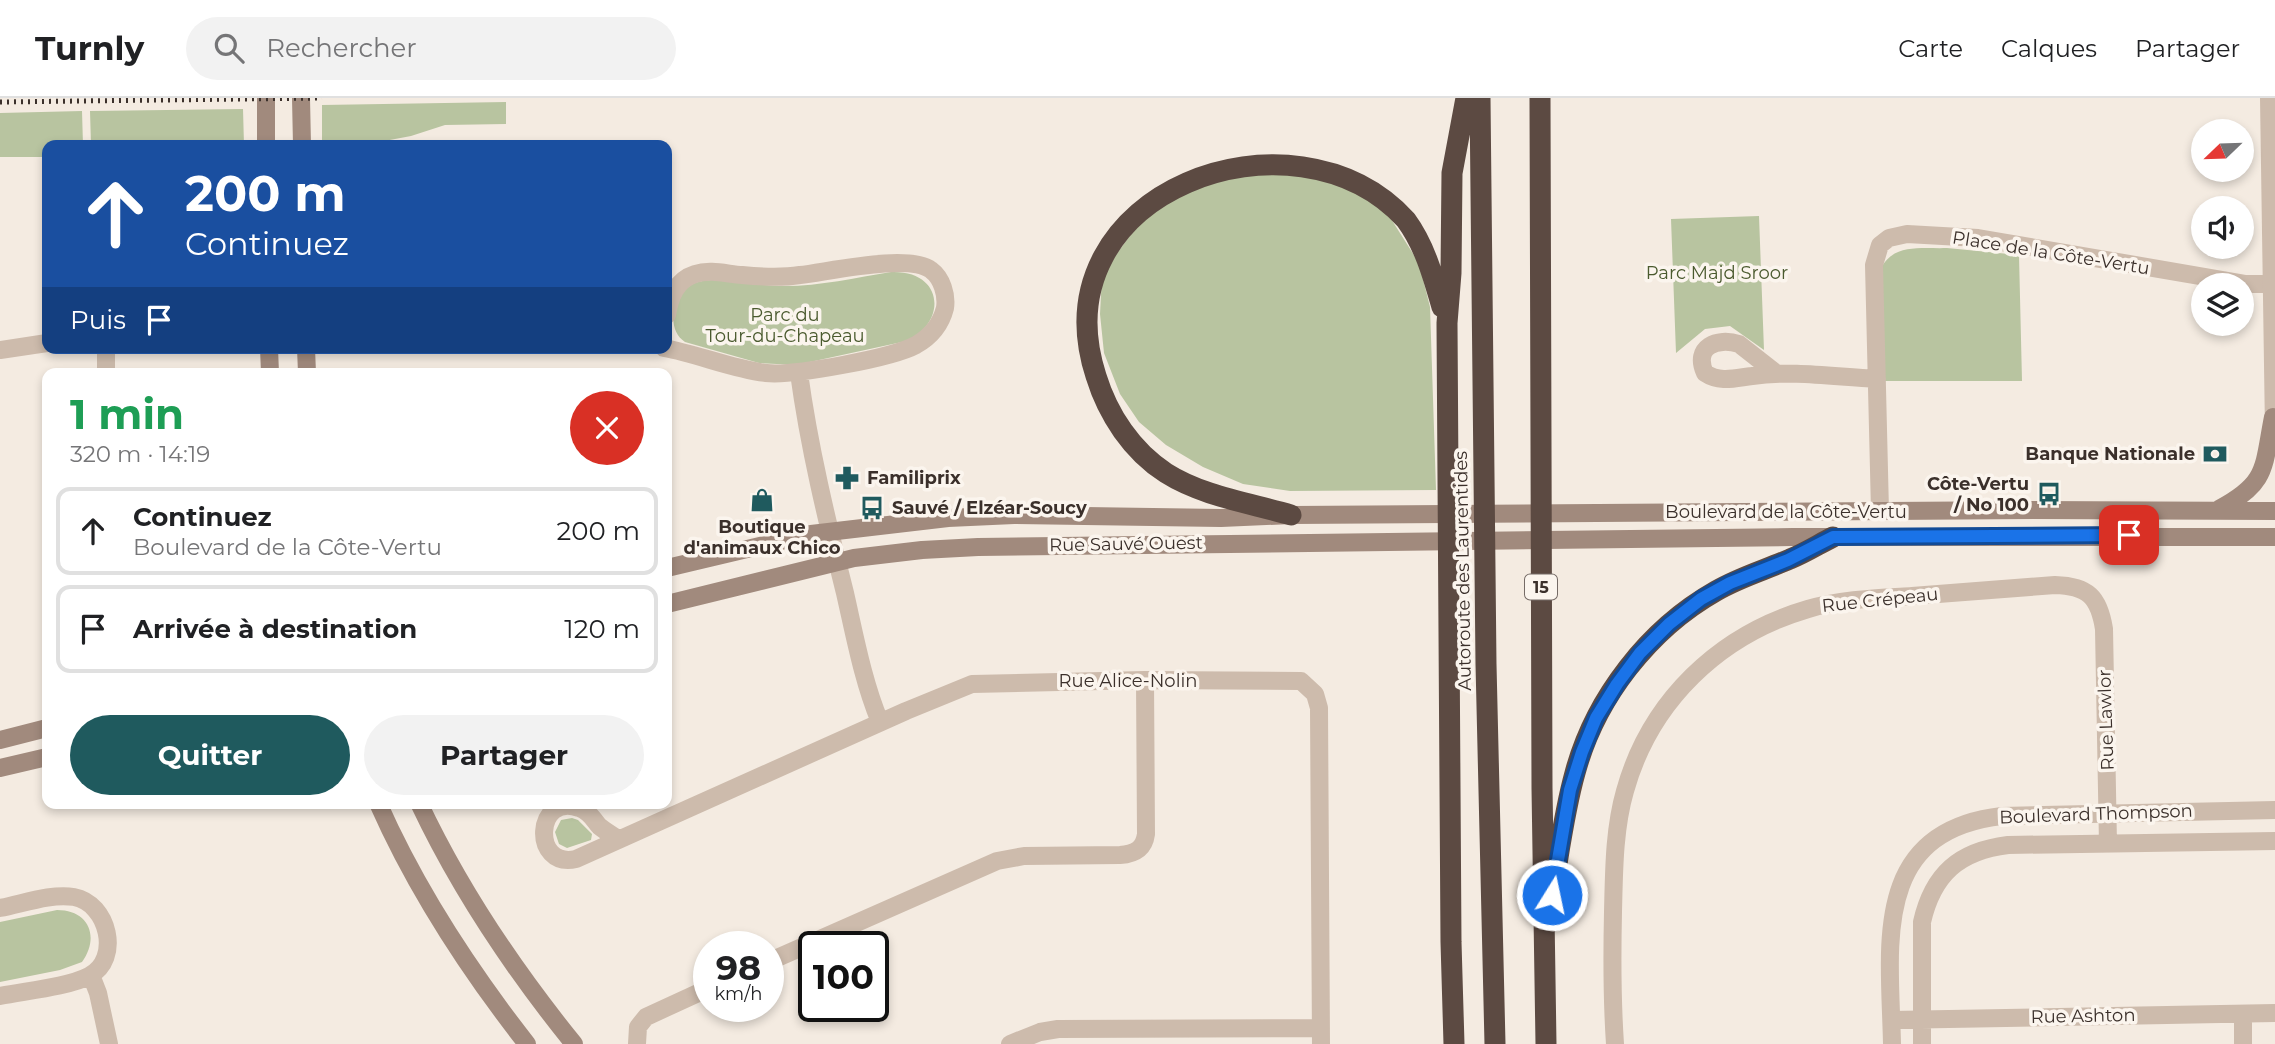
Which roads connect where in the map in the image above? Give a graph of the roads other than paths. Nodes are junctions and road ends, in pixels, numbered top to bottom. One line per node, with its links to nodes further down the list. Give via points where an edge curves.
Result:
1 (266, 98): 7 (main road)
2 (301, 98): 8 (main road)
3 (1466, 98): 11 (highway, via 1452,173)
4 (1480, 98): 63 (highway, Autoroute des Laurentides)
5 (1540, 98): 47 (highway, 15)
6 (2269, 98): 9 (street)
7 (266, 140)
8 (302, 140)
9 (2273, 284): 17 (street, Place de la Côte-Vertu, via 2246,284 1978,238 1907,234 1889,238 1880,245 1874,265); 18 (street)
10 (672, 299): 15 (street, via 675,289 699,273 784,277 901,263 920,265 936,275 945,307 924,340 909,348)
11 (1447, 323): 24 (highway, via 1430,265 1404,218 1369,183 1328,161 1277,150 1225,155 1166,180 1133,209 1100,261 1090,304 1092,361 1109,408 1136,447 1175,478); 62 (highway)
12 (42, 343): 13 (street)
13 (0, 350)
14 (672, 350): 15 (street, via 765,373)
15 (799, 373): 25 (street)
16 (1776, 373): 17 (street)
17 (1877, 379): 21 (street, Place de la Côte-Vertu)
18 (2273, 417): 19 (street); 20 (main road, via 2258,480 2242,496)
19 (2275, 438)
20 (2216, 510): 21 (main road, Boulevard de la Côte-Vertu); 22 (main road, Boulevard de la Côte-Vertu)
21 (1880, 511): 23 (main road, Boulevard de la Côte-Vertu)
22 (2275, 511)
23 (1591, 513): 24 (main road, Rue Sauvé Ouest)
24 (1291, 515): 25 (main road, Rue Sauvé Ouest, via 990,515)
25 (830, 532): 29 (street); 30 (main road, Rue Sauvé Ouest)
26 (1833, 537): 27 (main road, Boulevard de la Côte-Vertu); 28 (main road, Boulevard de la Côte-Vertu); 47 (highway, via 1701,599 1655,637 1617,684 1596,718 1576,771)
27 (2275, 537)
28 (1591, 540): 29 (main road, Rue Sauvé Ouest, via 978,547)
29 (836, 562): 32 (main road, Rue Sauvé Ouest); 34 (street)
30 (672, 567)
31 (2094, 598): 42 (street, Rue Lawlor, via 2104,629); 65 (street, Rue Crépeau, via 2080,589 2055,585 1834,603 1795,613 1744,635 1693,674 1653,723 1625,792 1614,880)
32 (672, 603)
33 (1145, 680): 34 (street, Rue Alice-Nolin, via 979,682); 48 (street, via 1146,834 1137,851 997,861); 57 (street, Rue Alice-Nolin, via 1291,680 1305,683 1315,694 1319,708)
34 (880, 722): 43 (street, Rue Alice-Nolin)
35 (42, 728): 36 (main road)
36 (0, 740)
37 (42, 758): 38 (main road)
38 (0, 768)
39 (381, 809): 59 (main road, via 446,930)
40 (421, 809): 60 (main road, via 482,919)
41 (2275, 810): 42 (street, Boulevard Thompson)
42 (2109, 812): 45 (street, Rue Lawlor); 55 (street, Boulevard Thompson, via 1983,818 1931,844 1901,883 1891,925)
43 (618, 839)
44 (2275, 841): 45 (street, Boulevard Thompson)
45 (2108, 844): 54 (street, Boulevard Thompson, via 1993,847 1949,868 1926,903 1922,922)
46 (0, 908): 49 (street, via 67,896 92,905 107,936 102,962)
47 (1543, 948): 64 (highway, 15)
48 (784, 955)
49 (91, 975): 51 (street); 58 (street)
50 (693, 995): 56 (street, via 650,1014)
51 (0, 996)
52 (2275, 1013): 53 (street, Rue Ashton)
53 (2243, 1014): 54 (street, Rue Ashton); 68 (street)
54 (1921, 1018): 55 (street, Rue Ashton); 67 (street)
55 (1892, 1020): 66 (street)
56 (637, 1035)
57 (1321, 1036): 61 (street, via 1069,1029 1040,1032)
58 (109, 1044)
59 (527, 1044)
60 (574, 1044)
61 (1010, 1044)
62 (1454, 1044)
63 (1495, 1044)
64 (1546, 1044)
65 (1615, 1044)
66 (1892, 1044)
67 (1922, 1044)
68 (2242, 1044)

